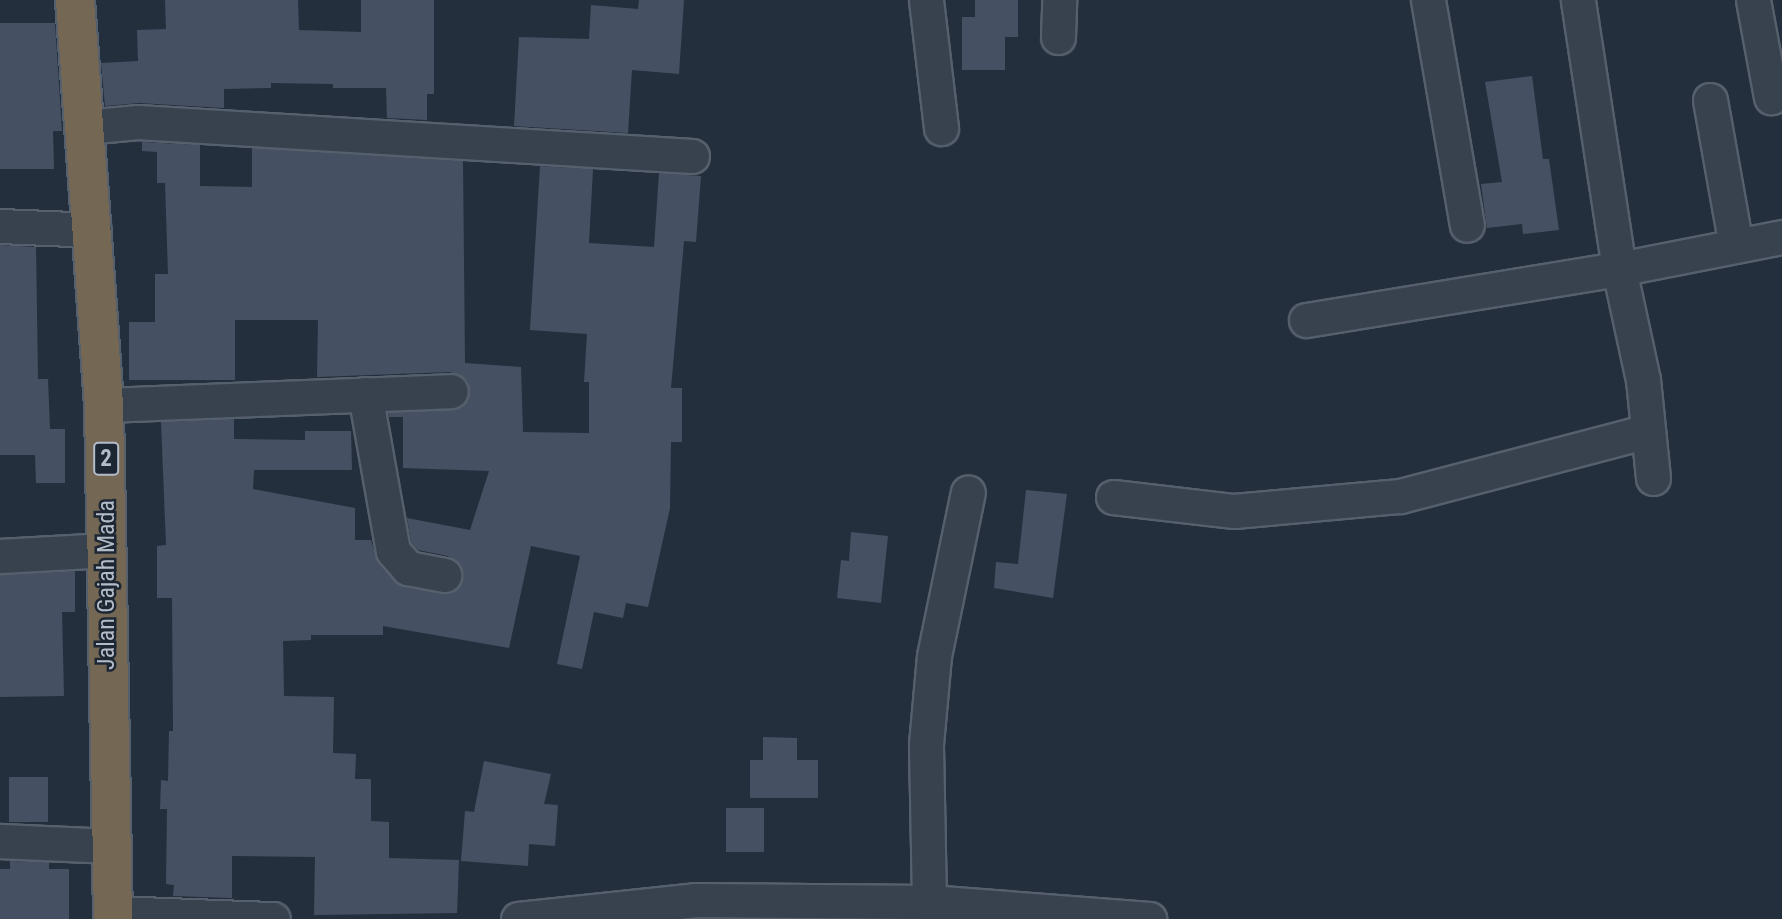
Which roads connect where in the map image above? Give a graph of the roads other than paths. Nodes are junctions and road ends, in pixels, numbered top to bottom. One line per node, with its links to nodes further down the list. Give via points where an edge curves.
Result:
1 (75, 0): 10 (highway, Jalan Gajah Mada / 2)
2 (926, 0): 11 (street)
3 (1059, 0): 7 (street)
4 (1428, 0): 13 (street)
5 (1578, 0): 18 (street)
6 (1753, 0): 8 (street)
7 (1058, 37)
8 (1771, 97)
9 (1710, 100): 17 (street)
10 (85, 127): 12 (street, via 138,122); 15 (highway, Jalan Gajah Mada / 2)
11 (941, 128)
12 (692, 156)
13 (1467, 225)
14 (0, 226): 15 (street)
15 (94, 230): 22 (highway, Jalan Gajah Mada / 2)
16 (1782, 237): 17 (street)
17 (1736, 246): 18 (street)
18 (1619, 269): 19 (street); 23 (street, via 1643,380)
19 (1306, 320)
20 (451, 391): 21 (street)
21 (365, 394): 22 (street); 29 (street, via 393,551 408,568)
22 (104, 405): 27 (highway, Jalan Gajah Mada / 2)
23 (1648, 431): 24 (street); 26 (street, via 1401,496 1234,511)
24 (1653, 478)
25 (968, 492): 32 (street, via 933,656 926,744)
26 (1113, 497)
27 (108, 550): 28 (street); 31 (highway, Jalan Gajah Mada / 2)
28 (0, 556)
29 (444, 575)
30 (0, 841): 31 (street)
31 (112, 846): 35 (highway, Jalan Gajah Mada / 2)
32 (940, 908): 34 (street); 39 (street)
33 (695, 909): 34 (street); 36 (street)
34 (779, 910)
35 (113, 916): 37 (street)
36 (578, 916): 38 (street)
37 (273, 919)
38 (519, 919)
39 (1149, 919)

